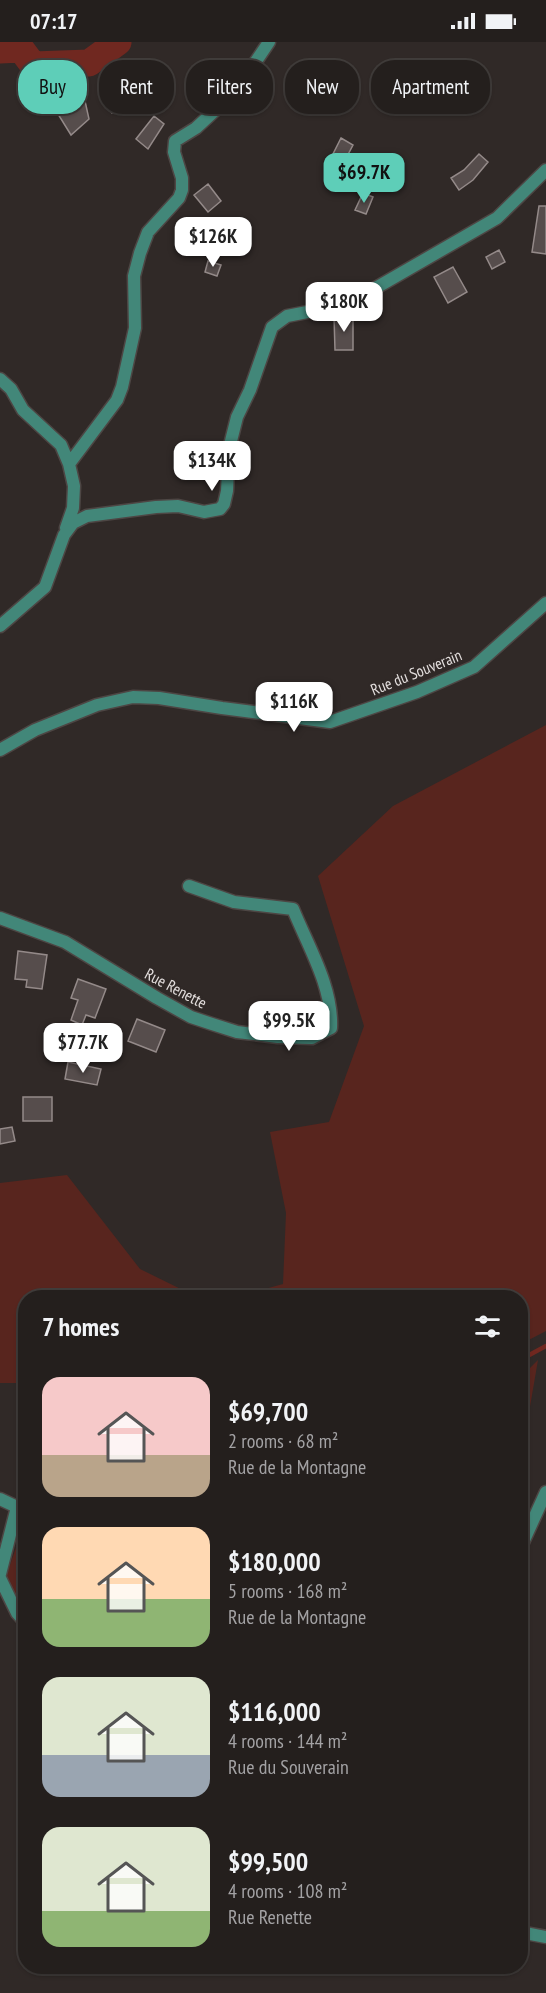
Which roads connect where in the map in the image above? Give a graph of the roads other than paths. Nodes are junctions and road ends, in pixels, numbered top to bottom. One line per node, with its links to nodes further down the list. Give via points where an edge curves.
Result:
1 (269, 42): 4 (street, via 236,91 196,128 175,141 182,190 148,232 140,253 134,276 135,328 122,387 117,400)
2 (546, 170): 5 (street, via 497,218 360,297 343,305 286,316 272,327 237,417 229,449 227,491 220,509 204,512 178,506 156,507 87,516 73,523)
3 (0, 379): 4 (street, via 23,410 61,444)
4 (69, 464): 5 (street, via 75,500)
5 (64, 535): 7 (street, via 45,587)
6 (546, 603): 8 (street, Rue du Souverain, via 474,667 417,692 330,722 133,697 97,705 35,730)
7 (0, 626)
8 (0, 750)
9 (189, 886): 10 (street, Rue Renette, via 234,902 293,909 325,986 332,1013 331,1028 312,1038 278,1037 237,1032 212,1024 191,1017 65,942)
10 (0, 918)
11 (546, 1492): 15 (street)
12 (0, 1499): 13 (street)
13 (18, 1506)
14 (18, 1517): 16 (street)
15 (528, 1531)
16 (0, 1576): 17 (street)
17 (18, 1614)
18 (528, 1934): 19 (street)
19 (546, 1937)

